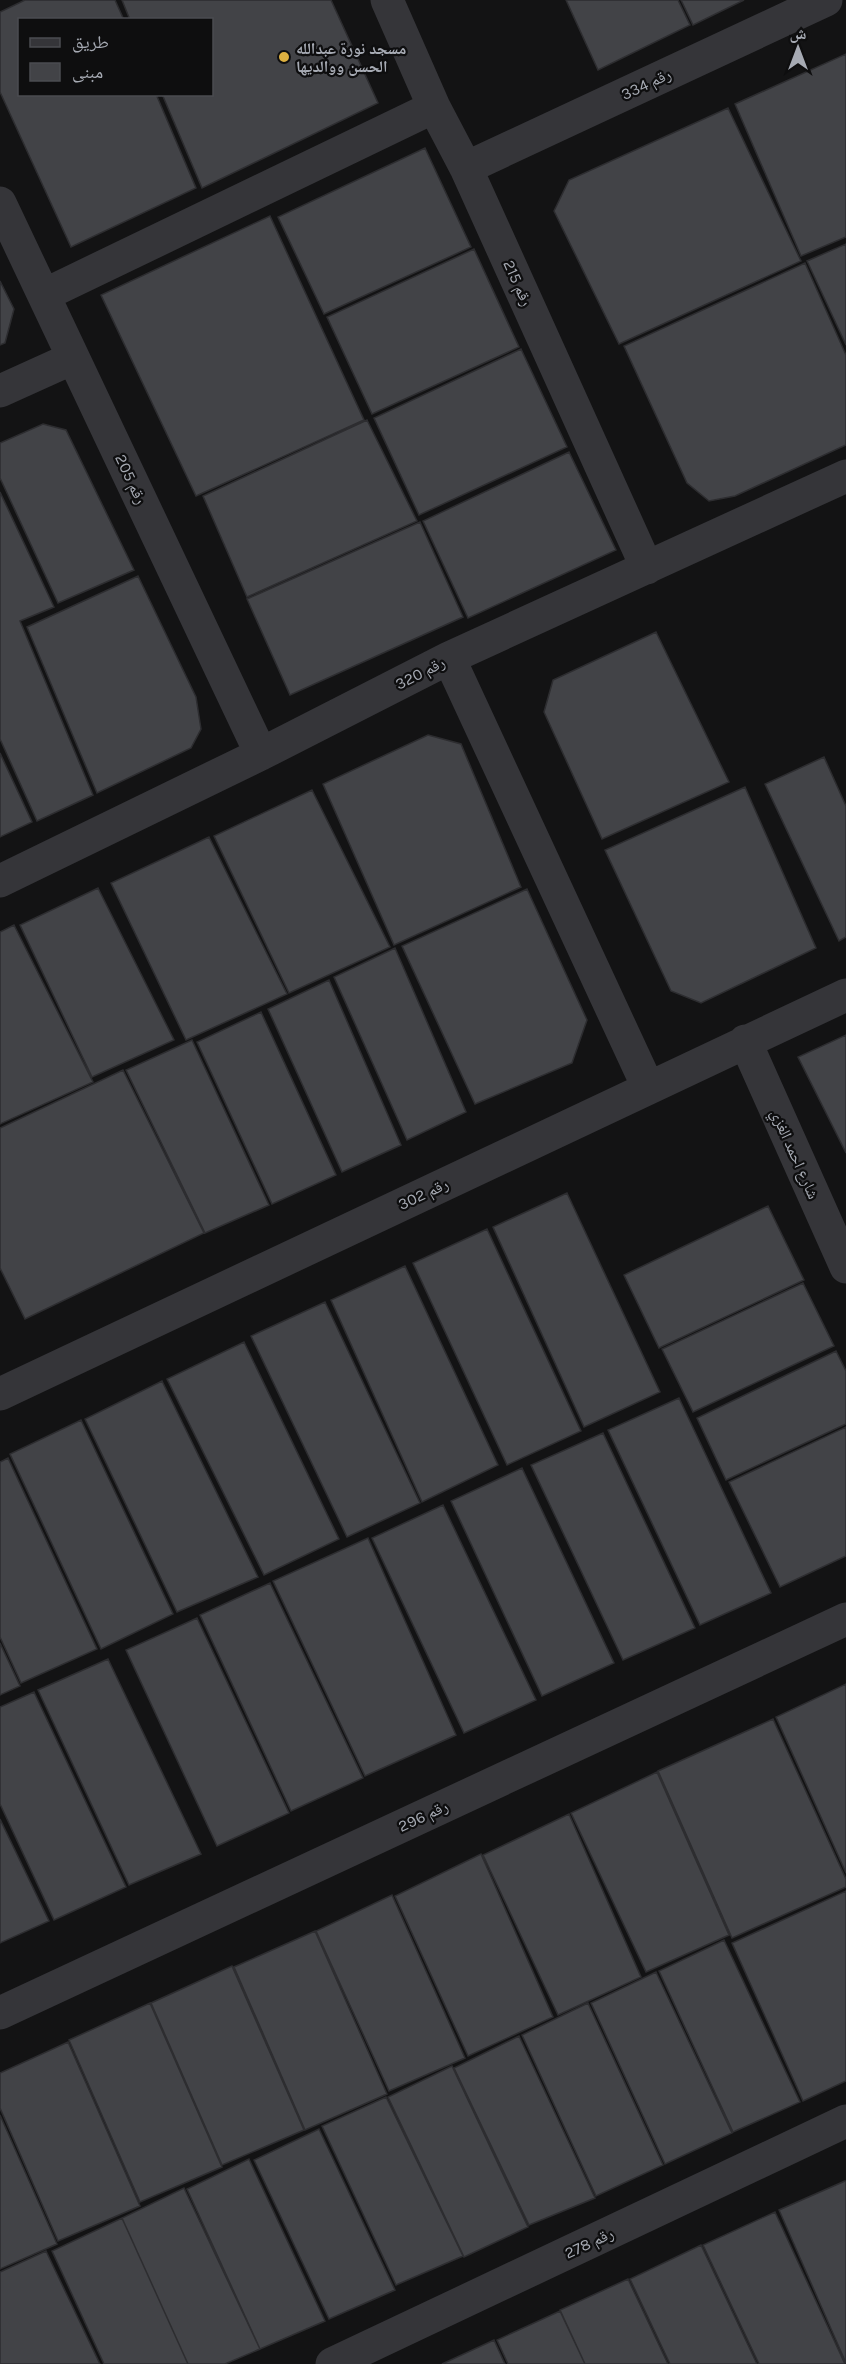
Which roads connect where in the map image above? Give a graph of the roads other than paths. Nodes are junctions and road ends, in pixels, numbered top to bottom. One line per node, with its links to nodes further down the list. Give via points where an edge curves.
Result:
1 (387, 0): 3 (street, رقم 215)
2 (826, 0): 4 (street, رقم 334)
3 (434, 106): 4 (street, رقم 215); 6 (street)
4 (466, 168): 10 (street, رقم 215)
5 (0, 203): 6 (street, رقم 205)
6 (44, 296): 7 (street, رقم 205)
7 (73, 358): 8 (street); 12 (street, رقم 205)
8 (0, 391)
9 (846, 476): 10 (street, رقم 320)
10 (647, 568): 11 (street, رقم 320)
11 (450, 658): 12 (street, رقم 320); 16 (street)
12 (261, 754): 13 (street, رقم 320)
13 (0, 881)
14 (846, 995): 15 (street, رقم 302)
15 (745, 1041): 16 (street, رقم 302); 17 (street, شارع احمد الغزي)
16 (648, 1087): 18 (street, رقم 302)
17 (846, 1267)
18 (0, 1394)
19 (846, 1619): 20 (street, رقم 296)
20 (0, 2013)
21 (846, 2121): 22 (street, رقم 278)
22 (332, 2364)

